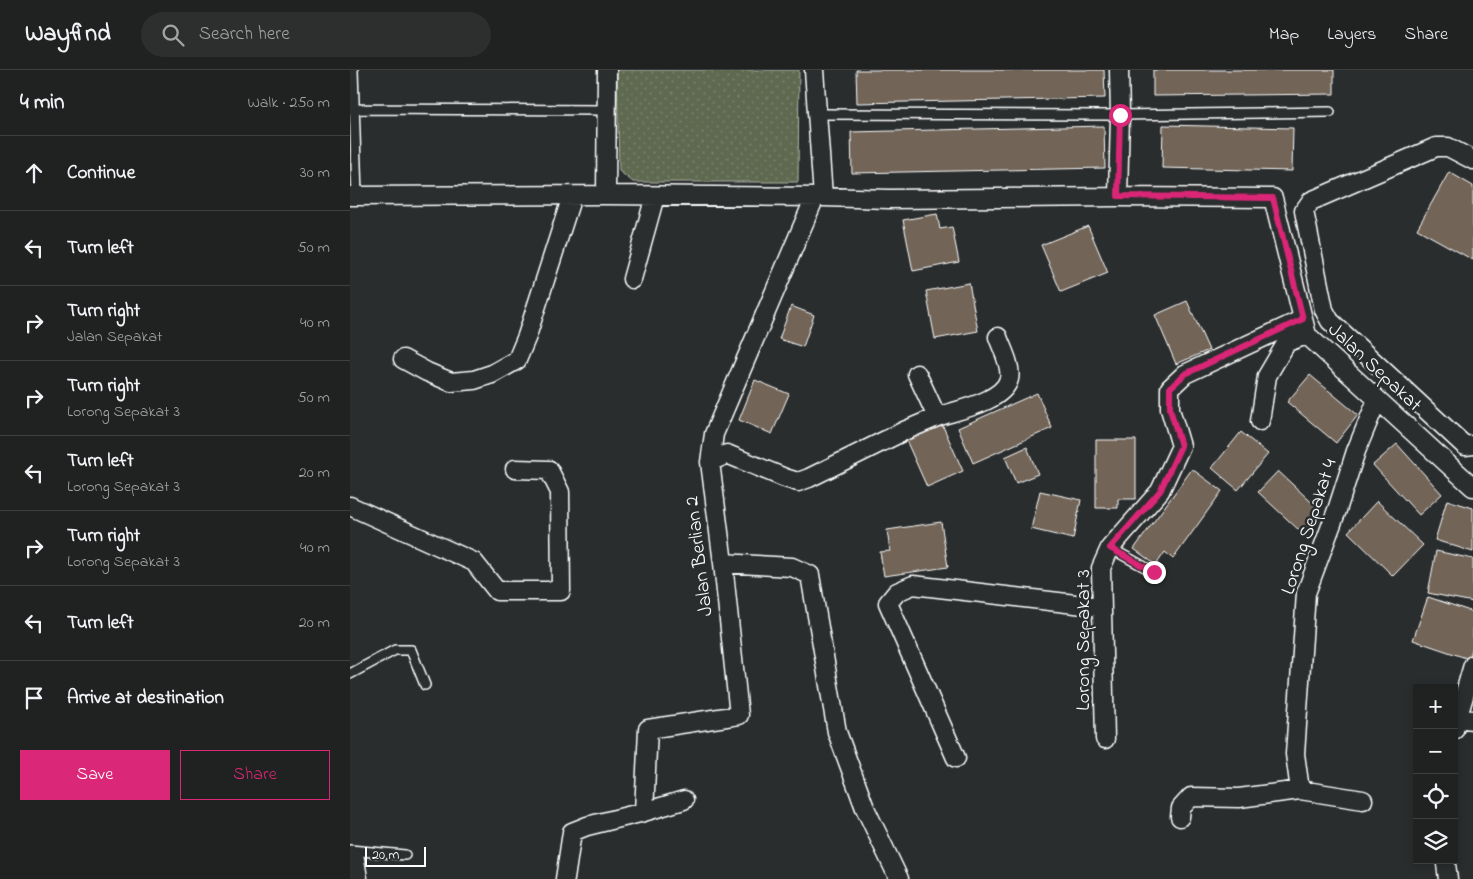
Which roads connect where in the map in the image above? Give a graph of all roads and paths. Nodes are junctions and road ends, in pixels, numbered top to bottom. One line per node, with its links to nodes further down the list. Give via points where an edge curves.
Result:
1 (353, 70): 5 (lane)
2 (607, 70): 6 (street)
3 (814, 70): 8 (street)
4 (1119, 70): 9 (street)
5 (352, 109): 6 (lane); 12 (lane)
6 (607, 110): 11 (street)
7 (1330, 112): 9 (lane)
8 (818, 114): 9 (lane); 16 (street)
9 (1120, 115): 15 (street)
10 (1473, 160): 25 (street, via 1448,147 1436,147 1311,201 1304,211 1324,310 1330,321 1465,446)
11 (606, 195): 13 (street); 14 (street)
12 (353, 196): 13 (street)
13 (572, 196): 20 (street, via 517,360 492,374 451,382)
14 (655, 196): 16 (street); 17 (street)
15 (1118, 196): 16 (street); 18 (street, Jalan Sepakat, via 1273,198)
16 (819, 197): 26 (street, Jalan Berlian 2, via 714,434)
17 (632, 279)
18 (1305, 327): 22 (street, Jalan Sepakat); 24 (street, via 1287,342 1268,376); 30 (street, Lorong Sepakat 3, via 1185,374 1170,388 1170,409 1181,446 1160,491)
19 (998, 337): 23 (street, via 1009,370 1004,388 983,402)
20 (403, 359)
21 (917, 374): 23 (street)
22 (1377, 400): 28 (street, Jalan Sepakat); 40 (street, Lorong Sepakat 4, via 1306,593 1295,754)
23 (937, 417): 26 (street, via 798,482 727,454)
24 (1260, 421)
25 (1473, 445)
26 (710, 462): 31 (street, Jalan Berlian 2)
27 (515, 469): 29 (street, via 549,470 560,492 561,591 497,591 474,562)
28 (1473, 487)
29 (350, 506)
30 (1110, 548): 32 (lane); 33 (street, Lorong Sepakat 3, via 1101,568)
31 (723, 563): 43 (street, Jalan Berlian 2, via 739,716 648,729); 50 (street, via 792,567 810,575 838,732 865,808)
32 (1154, 572)
33 (1101, 606): 38 (street, Lorong Sepakat 3); 39 (street, via 913,585 897,592 888,603)
34 (1473, 665): 37 (street)
35 (350, 674): 36 (lane, via 395,650 411,650)
36 (425, 685)
37 (1462, 723)
38 (1105, 739)
39 (956, 758)
40 (1300, 790): 42 (street); 44 (street, via 1239,798 1191,797 1181,808)
41 (684, 800): 43 (street)
42 (1363, 800)
43 (644, 812): 49 (street, via 572,832)
44 (1180, 817)
45 (350, 850): 46 (lane)
46 (405, 854)
47 (350, 860): 48 (main road)
48 (353, 879)
49 (565, 879)
50 (899, 879)

